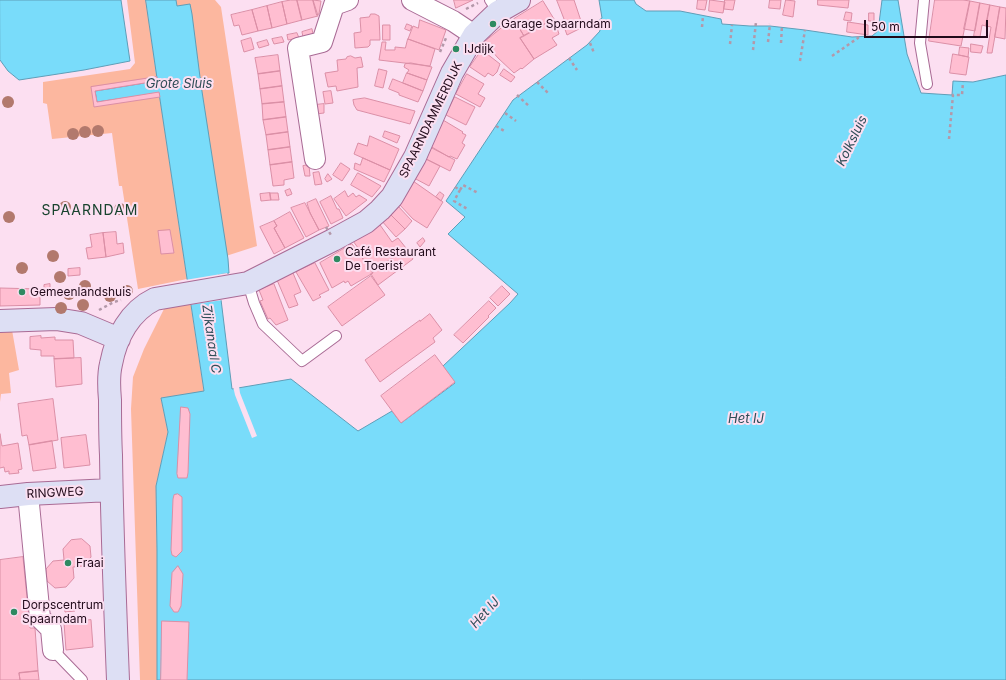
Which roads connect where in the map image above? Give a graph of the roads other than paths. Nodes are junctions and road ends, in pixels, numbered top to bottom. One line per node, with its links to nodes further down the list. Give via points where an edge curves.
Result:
1 (348, 0): 8 (street, via 334,5 322,42 298,48)
2 (412, 0): 6 (street, via 453,20)
3 (519, 0): 5 (street)
4 (924, 0): 7 (lane, via 920,43)
5 (494, 6): 6 (street)
6 (474, 35): 9 (street, SPAARNDAMMERDIJK, via 452,73 415,157 392,197 380,210 366,222 308,254)
7 (927, 84)
8 (315, 159)
9 (239, 285): 11 (lane, via 254,303 263,324 302,361); 12 (street, SPAARNDAMMERDIJK, via 155,299 137,310)
10 (0, 321): 12 (street, via 56,319 81,323)
11 (336, 336)
12 (119, 339): 13 (street, via 110,366)
13 (111, 490): 14 (street, RINGWEG); 18 (street)
14 (28, 494): 15 (street, RINGWEG); 16 (street, via 40,618 51,629)
15 (0, 497)
16 (54, 641): 17 (lane)
17 (82, 680)
18 (118, 680)

